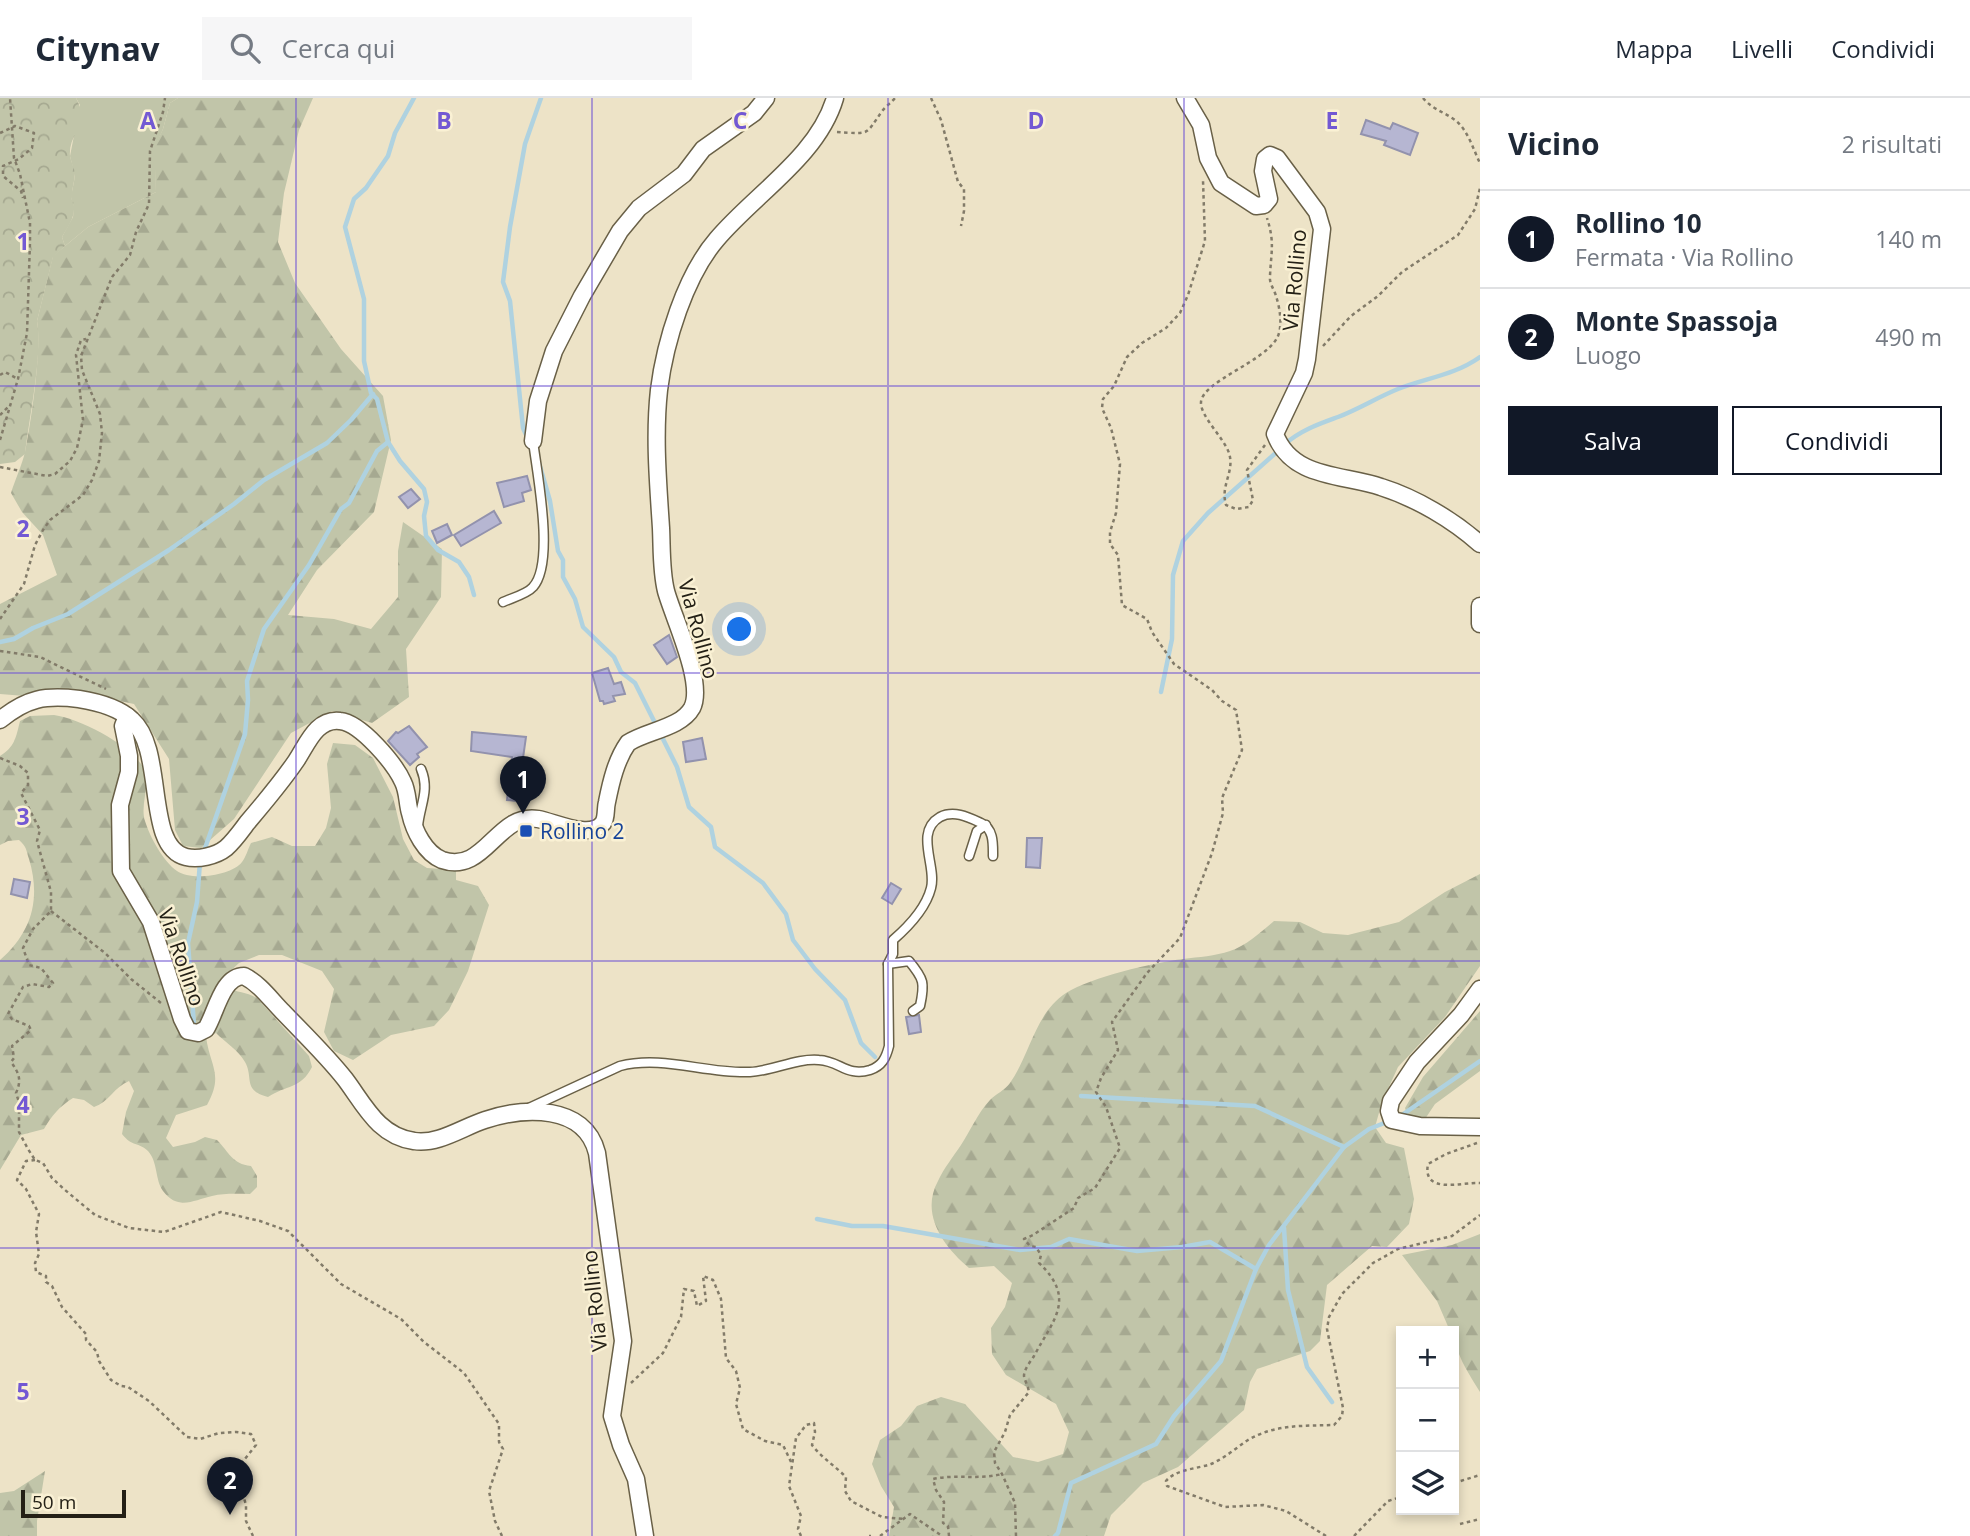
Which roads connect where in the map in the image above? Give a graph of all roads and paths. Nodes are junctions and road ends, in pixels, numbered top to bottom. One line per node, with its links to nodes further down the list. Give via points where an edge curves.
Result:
1 (10, 98): 9 (path)
2 (165, 98): 19 (path, via 150,151 149,204 130,255 112,277)
3 (766, 98): 27 (street, via 754,113 703,149 684,174 639,208 620,231 554,351 538,401)
4 (835, 98): 11 (street, Via Rollino)
5 (895, 98): 11 (path, via 864,133)
6 (931, 98): 18 (path, via 964,189)
7 (1185, 98): 16 (street, via 1201,125 1208,158 1221,183 1256,206)
8 (1423, 98): 13 (path, via 1464,129)
9 (13, 127): 10 (path); 12 (path); 12 (path, via 34,134 33,148)
10 (0, 133)
11 (817, 135): 41 (street, Via Rollino, via 716,240 687,292 667,347 657,425 663,575 688,655 695,690 691,709 628,743 613,775 605,818 592,831 523,819 460,863 433,855)
12 (15, 161): 17 (path); 17 (path, via 3,166 3,176 21,191)
13 (1480, 163)
14 (1203, 177): 57 (path, via 1205,242 1180,313 1127,358 1103,400 1120,464 1110,544 1118,555 1122,605 1147,619 1174,664 1236,710 1242,750 1222,799 1223,813 1212,853 1180,938 1147,973 1112,1022 1118,1050 1096,1092 1121,1148 1096,1188 1078,1198 1074,1208 1024,1239 1041,1255 1039,1263 1056,1284 1060,1302 1051,1330 1026,1368 1029,1392 1010,1415 995,1452)
15 (1480, 188): 20 (path, via 1475,209 1458,235 1402,272 1351,316)
16 (1264, 205): 25 (street, Via Rollino, via 1269,199 1263,171 1270,155 1286,167 1317,212 1322,229 1304,373); 25 (path, via 1273,238 1269,279 1280,316 1278,337 1263,354 1216,383 1200,404 1229,454 1231,467 1223,494 1226,505 1249,507 1253,500 1247,470)
17 (27, 208): 22 (path, via 27,333)
18 (961, 226)
19 (86, 339): 28 (path, via 81,340 76,355 83,420 70,461 47,476); 32 (path, via 80,364 100,414 99,461 83,495 43,530 24,584)
20 (1320, 351)
21 (0, 375): 22 (path, via 5,372)
22 (18, 379): 23 (path)
23 (11, 404): 24 (path); 26 (path)
24 (0, 415)
25 (1275, 433): 29 (street, via 1287,456 1305,466 1408,498 1465,530)
26 (0, 440)
27 (533, 441): 30 (lane, via 545,541 543,564 533,588)
28 (0, 467)
29 (1480, 544)
30 (503, 602)
31 (1480, 606): 33 (street)
32 (0, 619)
33 (1480, 624)
34 (0, 651): 35 (path, via 40,657)
35 (112, 694)
36 (127, 716): 37 (street, via 89,701 51,698 25,702); 41 (street, Via Rollino, via 138,726 147,747 158,819 180,855 208,856 227,847 284,779 315,732 331,721 353,725 387,758 403,782); 48 (street, Via Rollino, via 123,726 129,772 120,805 121,871 151,922)
37 (0, 719)
38 (0, 758): 44 (path, via 28,773 28,785 21,793 40,830 37,841 51,892)
39 (421, 769): 41 (lane, via 426,794)
40 (986, 825): 42 (lane, via 977,831); 43 (lane, via 993,839); 45 (lane, Via Rollino, via 961,814 941,816 931,825 927,837 929,895 908,928 893,940)
41 (417, 830)
42 (969, 856)
43 (993, 856)
44 (51, 911): 48 (path, via 106,953); 52 (path, via 23,948 29,965 41,968 53,983 23,988 8,1014 31,1030 12,1046 11,1062 19,1072 19,1132)
45 (888, 964): 47 (lane, via 909,961 922,977 920,1006); 49 (lane, Via Rollino, via 889,1046 878,1067 858,1074 821,1059 731,1072 635,1062)
46 (1480, 989): 50 (street, via 1417,1062 1389,1111 1392,1120 1420,1126)
47 (913, 1011)
48 (184, 1026): 49 (street, Via Rollino, via 192,1033 206,1030 228,983 244,976 309,1038 365,1110 393,1133 424,1142)
49 (519, 1112): 55 (street, Via Rollino, via 566,1116 583,1126 594,1142 622,1325)
50 (1480, 1127)
51 (1480, 1142): 53 (path, via 1446,1154 1427,1168 1430,1180 1444,1186)
52 (35, 1160): 65 (path, via 26,1161 17,1180 39,1214 36,1272 46,1276 111,1380 149,1401 187,1437 251,1433 256,1445 236,1469); 66 (path, via 95,1215 129,1228 164,1232 222,1212 288,1231 341,1284 401,1319 464,1373 499,1424 503,1449 488,1491)
53 (1480, 1183)
54 (1480, 1215): 72 (path, via 1452,1236 1386,1254 1342,1294 1327,1329 1343,1408 1334,1425 1289,1426 1267,1433 1213,1463 1171,1475 1166,1481 1172,1490 1225,1507 1263,1505 1286,1511)
55 (621, 1363): 56 (path, via 625,1381 632,1384 663,1353 681,1317 684,1289 694,1291 697,1306 706,1301 703,1276 713,1280 721,1299 726,1358 736,1371 740,1388 736,1405 743,1429 783,1446); 67 (street, Via Rollino, via 612,1416 636,1479)
56 (792, 1464): 62 (path, via 796,1437 814,1423 813,1446 846,1478 845,1492 851,1501 882,1517); 68 (path, via 789,1486 801,1516)
57 (1002, 1474): 70 (path, via 933,1479 944,1503 943,1523); 71 (path, via 1015,1503)
58 (1480, 1475): 59 (path)
59 (1459, 1481)
60 (1396, 1498): 73 (path, via 1388,1500)
61 (1480, 1518): 63 (path)
62 (904, 1519): 64 (path, via 910,1514); 69 (path)
63 (1460, 1524)
64 (939, 1535)
65 (253, 1536)
66 (502, 1536)
67 (645, 1536)
68 (801, 1536)
69 (880, 1536)
70 (949, 1536)
71 (1016, 1536)
72 (1326, 1536)
73 (1354, 1536)

